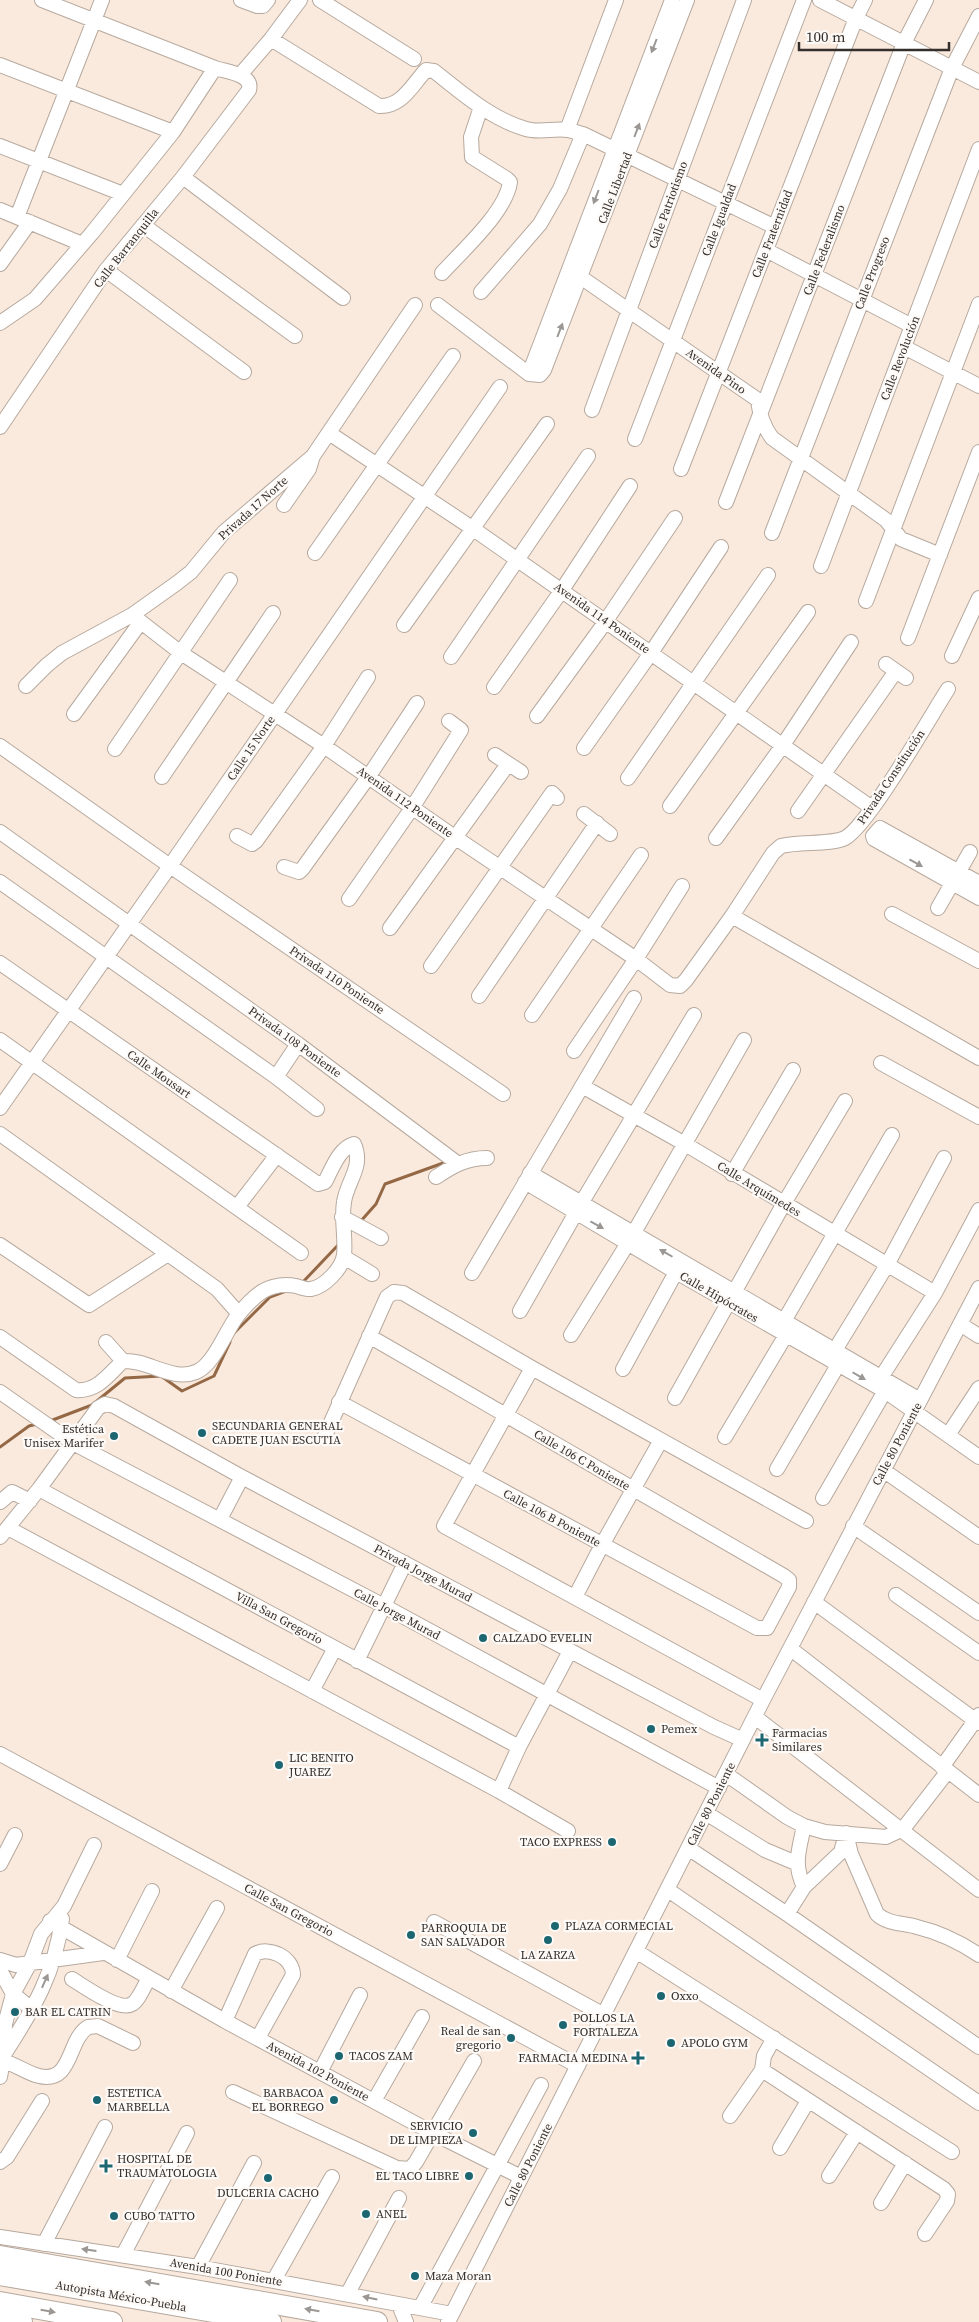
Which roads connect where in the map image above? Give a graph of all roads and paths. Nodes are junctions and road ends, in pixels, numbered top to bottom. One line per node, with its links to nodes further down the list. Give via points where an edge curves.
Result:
1 (42, 0): 17 (street)
2 (102, 0): 17 (street)
3 (241, 0): 14 (street, via 257,6)
4 (300, 0): 18 (street)
5 (320, 0): 20 (street)
6 (616, 0): 28 (street)
7 (672, 0): 33 (street, Calle Libertad, one-way to 33)
8 (687, 0): 33 (street, Calle Libertad, one-way to 8)
9 (744, 0): 36 (street, Calle Patriotismo)
10 (804, 0): 38 (street, Calle Igualdad)
11 (820, 0): 16 (street)
12 (864, 0): 16 (street, Calle Fraternidad)
13 (926, 0): 19 (street, Calle Federalismo)
14 (266, 3)
15 (979, 16): 23 (street, Calle Progreso)
16 (856, 18): 19 (street); 43 (street, Calle Fraternidad)
17 (94, 22): 22 (street); 26 (street)
18 (271, 39): 24 (street); 27 (street, via 379,106 390,106 399,101 426,70 434,71)
19 (904, 43): 23 (street); 50 (street, Calle Federalismo)
20 (414, 58)
21 (0, 65): 26 (street)
22 (215, 68): 24 (street); 29 (street)
23 (952, 68): 25 (street); 53 (street, Calle Progreso)
24 (240, 75): 35 (street, Calle Barranquilla, via 248,81 249,90)
25 (979, 82)
26 (67, 91): 29 (street); 34 (street)
27 (481, 107): 28 (street, via 526,129 546,132); 49 (street, via 471,137 472,157 507,179 510,182 508,191 488,224)
28 (567, 130): 30 (street)
29 (173, 132): 37 (street)
30 (583, 134): 33 (street); 51 (street, via 560,189 540,224)
31 (0, 146): 34 (street)
32 (979, 149): 59 (street, Calle Revolución)
33 (621, 152): 36 (street); 48 (street, Calle Libertad)
34 (39, 161): 37 (street); 40 (street)
35 (183, 177): 42 (street, Calle Barranquilla); 52 (street)
36 (677, 180): 38 (street); 57 (street, Calle Patriotismo)
37 (122, 194): 44 (street)
38 (726, 203): 43 (street); 61 (street, Calle Igualdad)
39 (0, 210): 40 (street)
40 (17, 217): 41 (street)
41 (30, 222): 44 (street); 46 (street)
42 (143, 225): 47 (street, Calle Barranquilla); 60 (street)
43 (775, 227): 45 (street, Calle Fraternidad)
44 (82, 244): 58 (street, via 35,299)
45 (766, 250): 50 (street); 65 (street, Calle Fraternidad)
46 (0, 264)
47 (106, 270): 64 (street); 72 (street, Calle Barranquilla)
48 (575, 273): 56 (street, Calle Libertad, via 535,374); 57 (street, Avenida Pino)
49 (442, 274)
50 (814, 275): 53 (street); 70 (street, Calle Federalismo)
51 (482, 292)
52 (343, 298)
53 (862, 300): 59 (street); 78 (street, Calle Progreso)
54 (979, 304): 66 (street)
55 (415, 305): 73 (street, Privada 17 Norte)
56 (438, 305)
57 (629, 310): 61 (street, Avenida Pino); 69 (street, Calle Patriotismo)
58 (0, 323)
59 (912, 326): 62 (street, Calle Revolución)
60 (295, 336)
61 (673, 341): 65 (street, Avenida Pino); 74 (street, Calle Igualdad)
62 (904, 347): 66 (street); 83 (street, Calle Revolución)
63 (453, 356): 79 (street)
64 (244, 372)
65 (719, 372): 70 (street, Avenida Pino, via 758,400); 80 (street, Calle Fraternidad)
66 (953, 373): 67 (street); 89 (street)
67 (979, 386)
68 (500, 387): 84 (street, Calle 15 Norte)
69 (592, 410)
70 (760, 415): 78 (street, Avenida Pino, via 772,438); 85 (street, Calle Federalismo)
71 (547, 424): 88 (street)
72 (0, 427)
73 (329, 433): 76 (street, Privada 17 Norte); 79 (street, Avenida 114 Poniente)
74 (635, 439)
75 (979, 452): 81 (street)
76 (313, 456): 86 (street, via 309,469); 103 (street, Privada 17 Norte, via 224,532 192,572)
77 (588, 456): 94 (street)
78 (801, 459): 83 (street, Avenida Pino); 90 (street, Calle Progreso)
79 (378, 464): 84 (street, Avenida 114 Poniente); 92 (street)
80 (681, 469)
81 (974, 478): 93 (street)
82 (630, 486): 98 (street)
83 (849, 493): 89 (street, Avenida Pino); 95 (street, Calle Revolución)
84 (424, 496): 88 (street, Avenida 114 Poniente); 122 (street, Calle 15 Norte)
85 (726, 502)
86 (284, 505)
87 (675, 518): 104 (street)
88 (472, 528): 94 (street, Avenida 114 Poniente); 105 (street)
89 (894, 529): 93 (street, Avenida Pino, via 902,540); 100 (street)
90 (772, 533)
91 (721, 547): 109 (street)
92 (316, 553)
93 (940, 555): 106 (street)
94 (516, 560): 98 (street, Avenida 114 Poniente); 111 (street)
95 (821, 566)
96 (768, 575): 115 (street)
97 (230, 580): 108 (street)
98 (562, 590): 104 (street, Avenida 114 Poniente); 117 (street)
99 (979, 598): 110 (street)
100 (866, 601)
101 (808, 612): 120 (street)
102 (273, 613): 114 (street)
103 (136, 619): 108 (street, Avenida 112 Poniente); 116 (street, Privada 17 Norte, via 62,653); 121 (street)
104 (605, 622): 109 (street, Avenida 114 Poniente); 123 (street)
105 (404, 626)
106 (908, 638)
107 (851, 642): 127 (street)
108 (181, 653): 114 (street, Avenida 112 Poniente); 129 (street)
109 (651, 653): 115 (street, Avenida 114 Poniente); 128 (street)
110 (952, 656)
111 (451, 657)
112 (896, 671): 133 (street)
113 (368, 677): 126 (street)
114 (226, 681): 122 (street, Avenida 112 Poniente); 135 (street)
115 (694, 684): 120 (street, Avenida 114 Poniente); 136 (street)
116 (26, 686)
117 (494, 687)
118 (948, 689): 140 (street, Privada Constitución)
119 (417, 703): 134 (street)
120 (736, 713): 127 (street, Avenida 114 Poniente); 138 (street)
121 (74, 714)
122 (274, 714): 126 (street, Avenida 112 Poniente); 151 (street, Calle 15 Norte)
123 (537, 716)
124 (449, 721): 139 (street, via 461,730)
125 (0, 746): 151 (street, Privada 110 Poniente)
126 (324, 746): 134 (street, Avenida 112 Poniente); 146 (street, via 252,844)
127 (782, 746): 133 (street, Avenida 114 Poniente); 148 (street)
128 (584, 748)
129 (115, 749)
130 (495, 755): 131 (street)
131 (508, 764): 132 (street); 147 (street)
132 (521, 772)
133 (823, 774): 140 (street, Avenida 114 Poniente); 141 (street)
134 (369, 776): 139 (street, Avenida 112 Poniente); 152 (street, via 299,872)
135 (162, 777)
136 (628, 778)
137 (555, 796): 153 (street)
138 (670, 806)
139 (412, 808): 147 (street, Avenida 112 Poniente); 160 (street)
140 (872, 808): 163 (street, Privada Constitución, via 855,830 844,838 781,846 773,853)
141 (798, 810)
142 (584, 814): 143 (street)
143 (597, 823): 145 (street); 158 (street)
144 (0, 832): 164 (street, Privada 108 Poniente)
145 (610, 834)
146 (237, 836)
147 (456, 838): 153 (street, Avenida 112 Poniente); 165 (street)
148 (716, 838)
149 (970, 852): 154 (street)
150 (641, 855): 166 (street)
151 (170, 866): 164 (street, Calle 15 Norte); 188 (street, Privada 110 Poniente)
152 (284, 867)
153 (501, 868): 158 (street, Avenida 112 Poniente); 171 (street)
154 (956, 878): 154 (street, one-way to 154, via 880,828 873,836 874,839); 156 (street); 159 (street); 161 (street)
155 (0, 882): 167 (street)
156 (979, 883)
157 (682, 886): 168 (street)
158 (545, 897): 166 (street, Avenida 112 Poniente); 173 (street)
159 (979, 898)
160 (349, 899)
161 (938, 908)
162 (892, 914): 169 (street)
163 (732, 916): 172 (street, Privada Constitución); 182 (street)
164 (130, 923): 167 (street, Calle 15 Norte); 180 (street, Privada 108 Poniente)
165 (390, 928)
166 (590, 930): 168 (street, Avenida 112 Poniente); 176 (street)
167 (107, 957): 175 (street, Calle 15 Norte); 186 (street)
168 (636, 959): 172 (street, Avenida 112 Poniente, via 670,985); 181 (street)
169 (979, 961)
170 (0, 963): 175 (street, Calle Mousart)
171 (431, 966)
172 (680, 986)
173 (479, 996)
174 (634, 998): 187 (street)
175 (69, 1011): 183 (street, Calle 15 Norte); 197 (street, Calle Mousart)
176 (532, 1015)
177 (694, 1015): 192 (street)
178 (0, 1040): 183 (street)
179 (744, 1040): 196 (street)
180 (298, 1044): 186 (street); 200 (street, Privada 108 Poniente)
181 (574, 1051)
182 (979, 1058)
183 (32, 1062): 190 (street, Calle 15 Norte); 205 (street)
184 (881, 1063): 193 (street)
185 (793, 1070): 201 (street)
186 (276, 1077): 191 (street)
187 (582, 1086): 192 (street, Calle Arquímedes); 203 (street)
188 (503, 1094)
189 (845, 1101): 204 (street)
190 (0, 1108)
191 (317, 1109)
192 (634, 1115): 196 (street, Calle Arquímedes); 206 (street)
193 (979, 1117)
194 (0, 1134): 214 (street)
195 (892, 1135): 209 (street)
196 (685, 1144): 201 (street, Calle Arquímedes); 211 (street)
197 (276, 1155): 205 (street); 208 (street, Calle Mousart, via 318,1184 325,1182 343,1150 354,1144 357,1170 344,1199)
198 (487, 1158): 200 (street, via 472,1158)
199 (944, 1158): 216 (street)
200 (458, 1163): 202 (street)
201 (732, 1174): 204 (street, Calle Arquímedes)
202 (436, 1177)
203 (528, 1178): 206 (street, Calle Hipócrates); 218 (street)
204 (783, 1204): 209 (street, Calle Arquímedes); 222 (street)
205 (237, 1207): 213 (street)
206 (578, 1208): 211 (street, Calle Hipócrates); 223 (street)
207 (979, 1210): 220 (street)
208 (342, 1217): 210 (street); 215 (street)
209 (835, 1234): 216 (street, Calle Arquímedes); 226 (street)
210 (381, 1238)
211 (631, 1238): 217 (street, Calle Hipócrates); 222 (street, Calle Hipócrates, one-way to 211); 227 (street)
212 (0, 1245): 214 (street, via 89,1305)
213 (302, 1253)
214 (168, 1254): 224 (street, via 217,1289)
215 (344, 1257): 219 (street); 224 (street, via 330,1279 310,1289 286,1284 271,1287 256,1296)
216 (887, 1265): 220 (street, Calle Arquímedes); 232 (street)
217 (676, 1272): 222 (street, Calle Hipócrates); 236 (street)
218 (472, 1273)
219 (372, 1274)
220 (935, 1293): 237 (street)
221 (978, 1293): 225 (street, Calle 80 Poniente)
222 (732, 1297): 226 (street, Calle Hipócrates); 240 (street)
223 (520, 1311)
224 (239, 1314): 233 (street, via 210,1361 197,1372 185,1375 141,1362)
225 (960, 1324): 229 (street); 242 (street, Calle 80 Poniente)
226 (792, 1332): 232 (street, Calle Hipócrates); 234 (street, Calle Hipócrates); 245 (street)
227 (571, 1335)
228 (368, 1336): 235 (street, via 387,1297 394,1292 403,1293); 241 (street); 243 (street, Calle 106 C Poniente)
229 (979, 1336)
230 (0, 1337): 233 (street, via 76,1390 87,1391 95,1387)
231 (106, 1342): 233 (street)
232 (835, 1350): 237 (street, Calle Hipócrates)
233 (122, 1361)
234 (838, 1364): 237 (street, Calle Hipócrates, one-way to 237); 250 (street)
235 (532, 1368): 243 (street); 247 (street)
236 (623, 1370)
237 (886, 1383): 242 (street, Calle Hipócrates); 256 (street)
238 (979, 1388): 244 (street)
239 (0, 1392): 248 (street, Calle Jorge Murad)
240 (675, 1398)
241 (340, 1402): 246 (street); 252 (street, Calle 106 B Poniente)
242 (917, 1405): 244 (street, Calle Hipócrates); 251 (street, Calle 80 Poniente)
243 (507, 1417): 252 (street); 255 (street, Calle 106 C Poniente)
244 (948, 1435): 249 (street, Calle Hipócrates)
245 (725, 1436)
246 (324, 1438)
247 (661, 1440): 255 (street); 260 (street)
248 (74, 1443): 253 (street, Privada Jorge Murad, via 98,1408 105,1404); 254 (street); 259 (street, Calle Jorge Murad)
249 (979, 1457)
250 (777, 1469)
251 (883, 1470): 261 (street, Calle 80 Poniente); 263 (street)
252 (473, 1475): 264 (street, Calle 106 B Poniente); 267 (street, via 444,1526)
253 (242, 1477): 259 (street); 265 (street, Privada Jorge Murad)
254 (39, 1489): 257 (street); 272 (street, Villa San Gregorio)
255 (633, 1490): 264 (street); 271 (street, Calle 106 C Poniente, via 788,1580 788,1587)
256 (823, 1498)
257 (30, 1501): 258 (street, via 12,1492); 262 (street)
258 (0, 1502)
259 (220, 1518): 269 (street, Calle Jorge Murad)
260 (806, 1520)
261 (853, 1526): 268 (street, Calle 80 Poniente); 270 (street)
262 (4, 1532): 277 (street)
263 (979, 1537)
264 (602, 1545): 267 (street); 271 (street, Calle 106 B Poniente, via 758,1628)
265 (405, 1563): 269 (street); 274 (street, Privada Jorge Murad)
266 (896, 1595): 275 (street)
267 (575, 1597): 279 (street)
268 (814, 1602): 273 (street, Calle 80 Poniente); 281 (street)
269 (384, 1606): 276 (street); 278 (street, Calle Jorge Murad)
270 (979, 1613)
271 (767, 1628)
272 (335, 1648): 276 (street, Villa San Gregorio); 277 (street)
273 (791, 1650): 279 (street, Calle 80 Poniente); 285 (street)
274 (570, 1651): 278 (street); 282 (street, Privada Jorge Murad)
275 (979, 1653)
276 (357, 1661): 283 (street, Villa San Gregorio)
277 (312, 1692): 288 (street)
278 (547, 1694): 283 (street); 287 (street, Calle Jorge Murad)
279 (763, 1700): 280 (street, Calle 80 Poniente)
280 (755, 1717): 282 (street, Calle 80 Poniente); 292 (street)
281 (978, 1720): 285 (street)
282 (743, 1740): 286 (street, Calle 80 Poniente)
283 (519, 1746): 288 (street)
284 (0, 1754): 331 (street, Calle San Gregorio)
285 (945, 1769): 289 (street); 292 (street)
286 (726, 1774): 287 (street, Calle 80 Poniente); 291 (street)
287 (719, 1788): 290 (street, Calle 80 Poniente)
288 (500, 1791): 293 (street)
289 (979, 1795)
290 (706, 1813): 297 (street, Calle 80 Poniente); 298 (street, via 765,1850)
291 (804, 1826): 294 (street); 298 (street)
292 (903, 1829): 294 (street, via 886,1837); 302 (street)
293 (568, 1831)
294 (846, 1833): 300 (street, via 841,1852); 310 (street, via 851,1854 882,1920 941,1935)
295 (15, 1835): 299 (street)
296 (94, 1845): 307 (street)
297 (688, 1848): 301 (street, Calle 80 Poniente); 305 (street)
298 (796, 1863): 300 (street)
299 (0, 1864)
300 (804, 1887): 305 (street)
301 (668, 1890): 308 (street, Calle 80 Poniente); 339 (street)
302 (979, 1890)
303 (152, 1891): 313 (street)
304 (217, 1908): 318 (street)
305 (787, 1914): 328 (street)
306 (434, 1922): 322 (street)
307 (56, 1924): 309 (street, Avenida 102 Poniente); 311 (street); 314 (street, via 41,1934)
308 (636, 1951): 322 (street, Calle 80 Poniente); 326 (street)
309 (103, 1953): 311 (street); 313 (street, Avenida 102 Poniente)
310 (979, 1955)
311 (55, 1959): 314 (street); 321 (street, one-way to 311)
312 (0, 1960): 314 (street, via 16,1965)
313 (116, 1960): 316 (street, Avenida 102 Poniente)
314 (30, 1963): 319 (street)
315 (0, 1970): 319 (street)
316 (149, 1978): 317 (street, via 134,2003 128,2006 118,2006); 318 (street, Avenida 102 Poniente)
317 (72, 1979)
318 (171, 1991): 324 (street, Avenida 102 Poniente)
319 (13, 1994): 321 (street); 330 (street, via 5,2024)
320 (360, 1995): 333 (street)
321 (33, 2010): 330 (street)
322 (604, 2015): 331 (street, Calle 80 Poniente)
323 (422, 2017): 337 (street)
324 (225, 2021): 325 (street, Avenida 102 Poniente); 325 (street, via 255,1954 268,1950 290,1962 293,1975)
325 (258, 2038): 333 (street, Avenida 102 Poniente)
326 (774, 2038): 332 (street, via 764,2056); 346 (street)
327 (133, 2043): 330 (street, via 98,2026 88,2026 77,2038 62,2072 55,2076 38,2076)
328 (979, 2047)
329 (474, 2061): 344 (street)
330 (1, 2066)
331 (578, 2066): 353 (street, Calle 80 Poniente)
332 (762, 2070): 338 (street); 340 (street)
333 (320, 2072): 337 (street, Avenida 102 Poniente)
334 (541, 2085): 350 (street)
335 (233, 2092): 344 (street, via 397,2168 410,2169)
336 (42, 2101): 347 (street, via 7,2157)
337 (374, 2101): 344 (street, Avenida 102 Poniente)
338 (808, 2101): 342 (street); 345 (street)
339 (979, 2103)
340 (730, 2116)
341 (105, 2127): 358 (street)
342 (857, 2132): 349 (street); 351 (street)
343 (187, 2133): 359 (street)
344 (433, 2133): 350 (street, Avenida 102 Poniente)
345 (780, 2148)
346 (952, 2152)
347 (0, 2162)
348 (254, 2164): 361 (street)
349 (905, 2164): 355 (street); 356 (street, via 948,2194 947,2201)
350 (496, 2166): 353 (street, Avenida 102 Poniente); 368 (street)
351 (829, 2176)
352 (332, 2177): 363 (street)
353 (521, 2177): 370 (street, Calle 80 Poniente)
354 (399, 2198): 365 (street)
355 (881, 2203)
356 (924, 2234)
357 (0, 2237): 358 (street, Avenida 100 Poniente)
358 (44, 2244): 359 (street, Avenida 100 Poniente, one-way to 358)
359 (123, 2255): 361 (street, Avenida 100 Poniente)
360 (0, 2256): 375 (highway, one-way to 360)
361 (198, 2267): 363 (street, Avenida 100 Poniente)
362 (0, 2275): 374 (highway, Autopista México-Puebla)
363 (274, 2280): 365 (street, Avenida 100 Poniente)
364 (0, 2288): 373 (highway)
365 (348, 2293): 367 (street, Avenida 100 Poniente, one-way to 365)
366 (0, 2302): 372 (highway, one-way to 372)
367 (399, 2305): 368 (street, Avenida 100 Poniente); 376 (street)
368 (420, 2308): 370 (street, Avenida 100 Poniente)
369 (0, 2318): 371 (highway)
370 (450, 2318)
371 (22, 2322)
372 (112, 2322)
373 (198, 2322)
374 (271, 2322)
375 (377, 2322)
376 (406, 2322)

